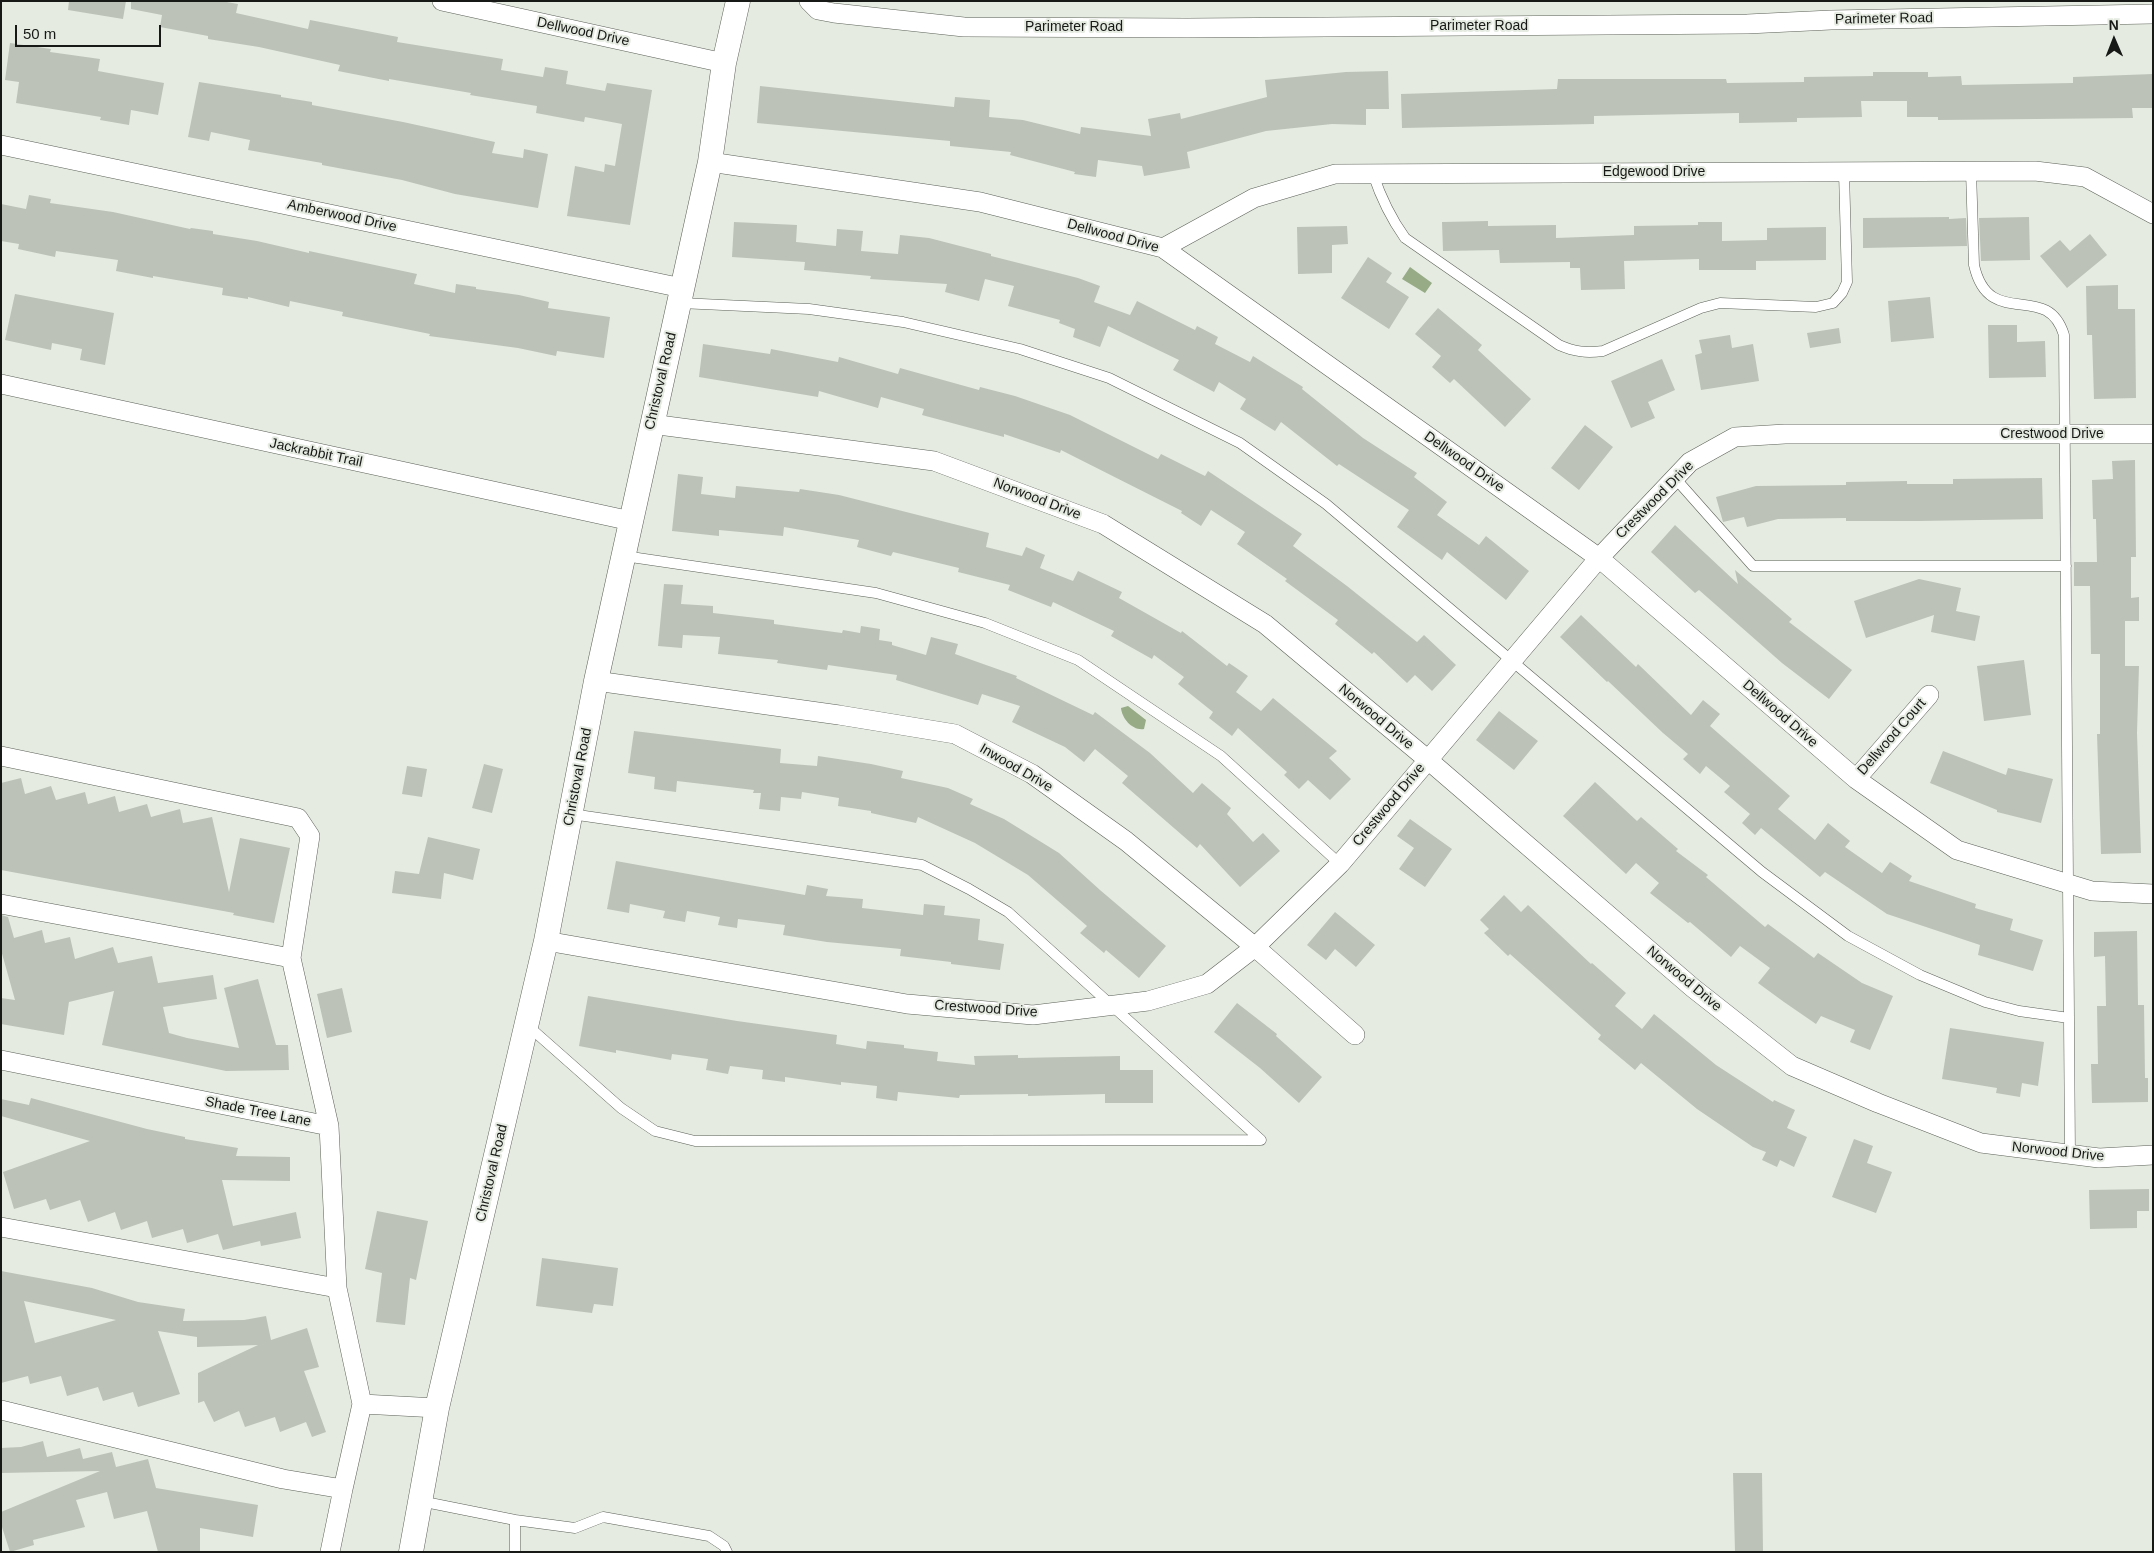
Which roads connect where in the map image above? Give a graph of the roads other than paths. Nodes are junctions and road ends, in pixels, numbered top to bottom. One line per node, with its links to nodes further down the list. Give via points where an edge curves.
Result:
1 (442, 1): 5 (street, Dellwood Drive)
2 (738, 1): 5 (street, Christoval Road)
3 (809, 1): 4 (street, Parimeter Road, via 818,10 834,13 973,27 1747,24)
4 (2153, 14)
5 (724, 63): 7 (street, Christoval Road)
6 (1, 145): 13 (street, Amberwood Drive)
7 (710, 162): 12 (street, Dellwood Drive, via 980,202); 13 (street, Christoval Road)
8 (1971, 171): 9 (street, Edgewood Drive); 11 (street, Edgewood Drive, via 2035,170 2085,177); 16 (lane, via 1977,277 1992,298 2037,306 2049,311 2060,322 2064,335)
9 (1844, 172): 10 (street, Edgewood Drive); 10 (lane, via 1847,282 1833,303 1816,307 1720,303 1701,308 1603,351 1588,353 1559,345 1405,238 1389,217)
10 (1373, 174): 12 (street, Edgewood Drive, via 1335,174 1254,198)
11 (2153, 214)
12 (1163, 248): 21 (street, Dellwood Drive)
13 (680, 295): 15 (street, Christoval Road); 23 (lane, via 903,322 1020,349 1109,378 1240,443 1326,504)
14 (1, 384): 19 (street, Jackrabbit Trail)
15 (651, 424): 19 (street, Christoval Road); 27 (street, Norwood Drive, via 934,461 1102,524 1265,624)
16 (2065, 434): 17 (street, Crestwood Drive); 18 (street, Crestwood Drive, via 1785,434 1736,437 1690,462); 22 (lane)
17 (2153, 434)
18 (1674, 478): 21 (street, Crestwood Drive); 22 (lane, via 1753,566)
19 (631, 521): 20 (street, Christoval Road)
20 (624, 556): 24 (street, Christoval Road); 30 (lane, via 876,593 985,623 1078,660 1221,756)
21 (1599, 558): 23 (street, Crestwood Drive); 28 (street, Dellwood Drive)
22 (2066, 566): 31 (lane)
23 (1511, 660): 27 (street, Crestwood Drive); 38 (lane, via 1762,872 1848,936 1920,975 1985,1002)
24 (596, 681): 29 (street, Christoval Road); 35 (street, Inwood Drive, via 955,734 1040,780 1126,841)
25 (1929, 694): 28 (street, Dellwood Court)
26 (1, 756): 36 (street, via 298,818 310,836)
27 (1427, 759): 30 (street, Crestwood Drive); 43 (street, Norwood Drive, via 1694,988 1792,1066 1982,1144)
28 (1856, 778): 31 (street, Dellwood Drive, via 1957,850)
29 (570, 814): 34 (street, Christoval Road); 37 (lane, via 922,866 1008,912)
30 (1340, 864): 35 (street, Crestwood Drive)
31 (2068, 884): 32 (street, Dellwood Drive, via 2092,891); 38 (lane)
32 (2153, 894)
33 (1, 904): 36 (street)
34 (546, 941): 37 (street, Crestwood Drive, via 907,1004 1033,1014); 39 (street, Christoval Road)
35 (1254, 947): 37 (street, Crestwood Drive, via 1207,984 1148,1002); 40 (street, Inwood Drive)
36 (292, 958): 42 (street)
37 (1112, 1006): 39 (lane, via 1261,1140 696,1140 655,1131 621,1108)
38 (2069, 1018): 43 (lane)
39 (526, 1024): 48 (street, Christoval Road)
40 (1355, 1035)
41 (1, 1060): 42 (street, Shade Tree Lane)
42 (329, 1126): 46 (street, Shade Tree Lane)
43 (2070, 1155): 44 (street, Norwood Drive, via 2099,1158)
44 (2153, 1155)
45 (1, 1227): 46 (street)
46 (337, 1288): 47 (street, Shade Tree Lane)
47 (362, 1404): 48 (street); 50 (street, Shade Tree Lane)
48 (437, 1408): 51 (street, Christoval Road)
49 (1, 1410): 50 (street, via 283,1479)
50 (343, 1490): 53 (street, Shade Tree Lane)
51 (420, 1501): 52 (lane); 54 (street, Christoval Road)
52 (515, 1520): 55 (lane); 56 (lane, via 575,1528 603,1517 709,1536)
53 (330, 1552)
54 (411, 1552)
55 (515, 1552)
56 (727, 1552)

